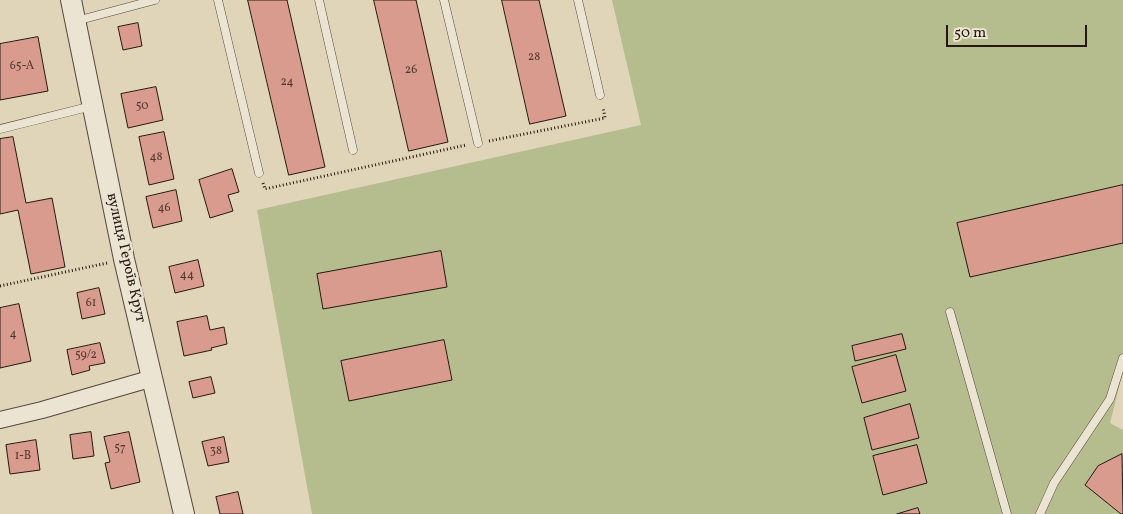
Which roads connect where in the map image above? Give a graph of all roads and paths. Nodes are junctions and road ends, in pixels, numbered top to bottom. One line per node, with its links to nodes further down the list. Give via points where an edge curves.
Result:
1 (71, 0): 7 (street, вулиця Героїв Крут)
2 (155, 0): 7 (lane)
3 (218, 0): 13 (lane)
4 (319, 0): 12 (lane)
5 (444, 0): 11 (lane)
6 (578, 0): 8 (lane)
7 (76, 21): 9 (street, вулиця Героїв Крут)
8 (600, 96): 11 (path, via 605,118)
9 (92, 106): 10 (lane); 14 (street, вулиця Героїв Крут)
10 (0, 128)
11 (478, 143): 13 (path, via 265,189)
12 (353, 150)
13 (259, 173)
14 (124, 259): 15 (path); 18 (street, вулиця Героїв Крут)
15 (0, 286)
16 (950, 312): 21 (lane)
17 (1123, 358): 22 (lane, via 1110,399 1054,483)
18 (152, 378): 19 (street); 20 (street, вулиця Героїв Крут)
19 (0, 420)
20 (184, 514)
21 (1007, 514)
22 (1040, 514)

